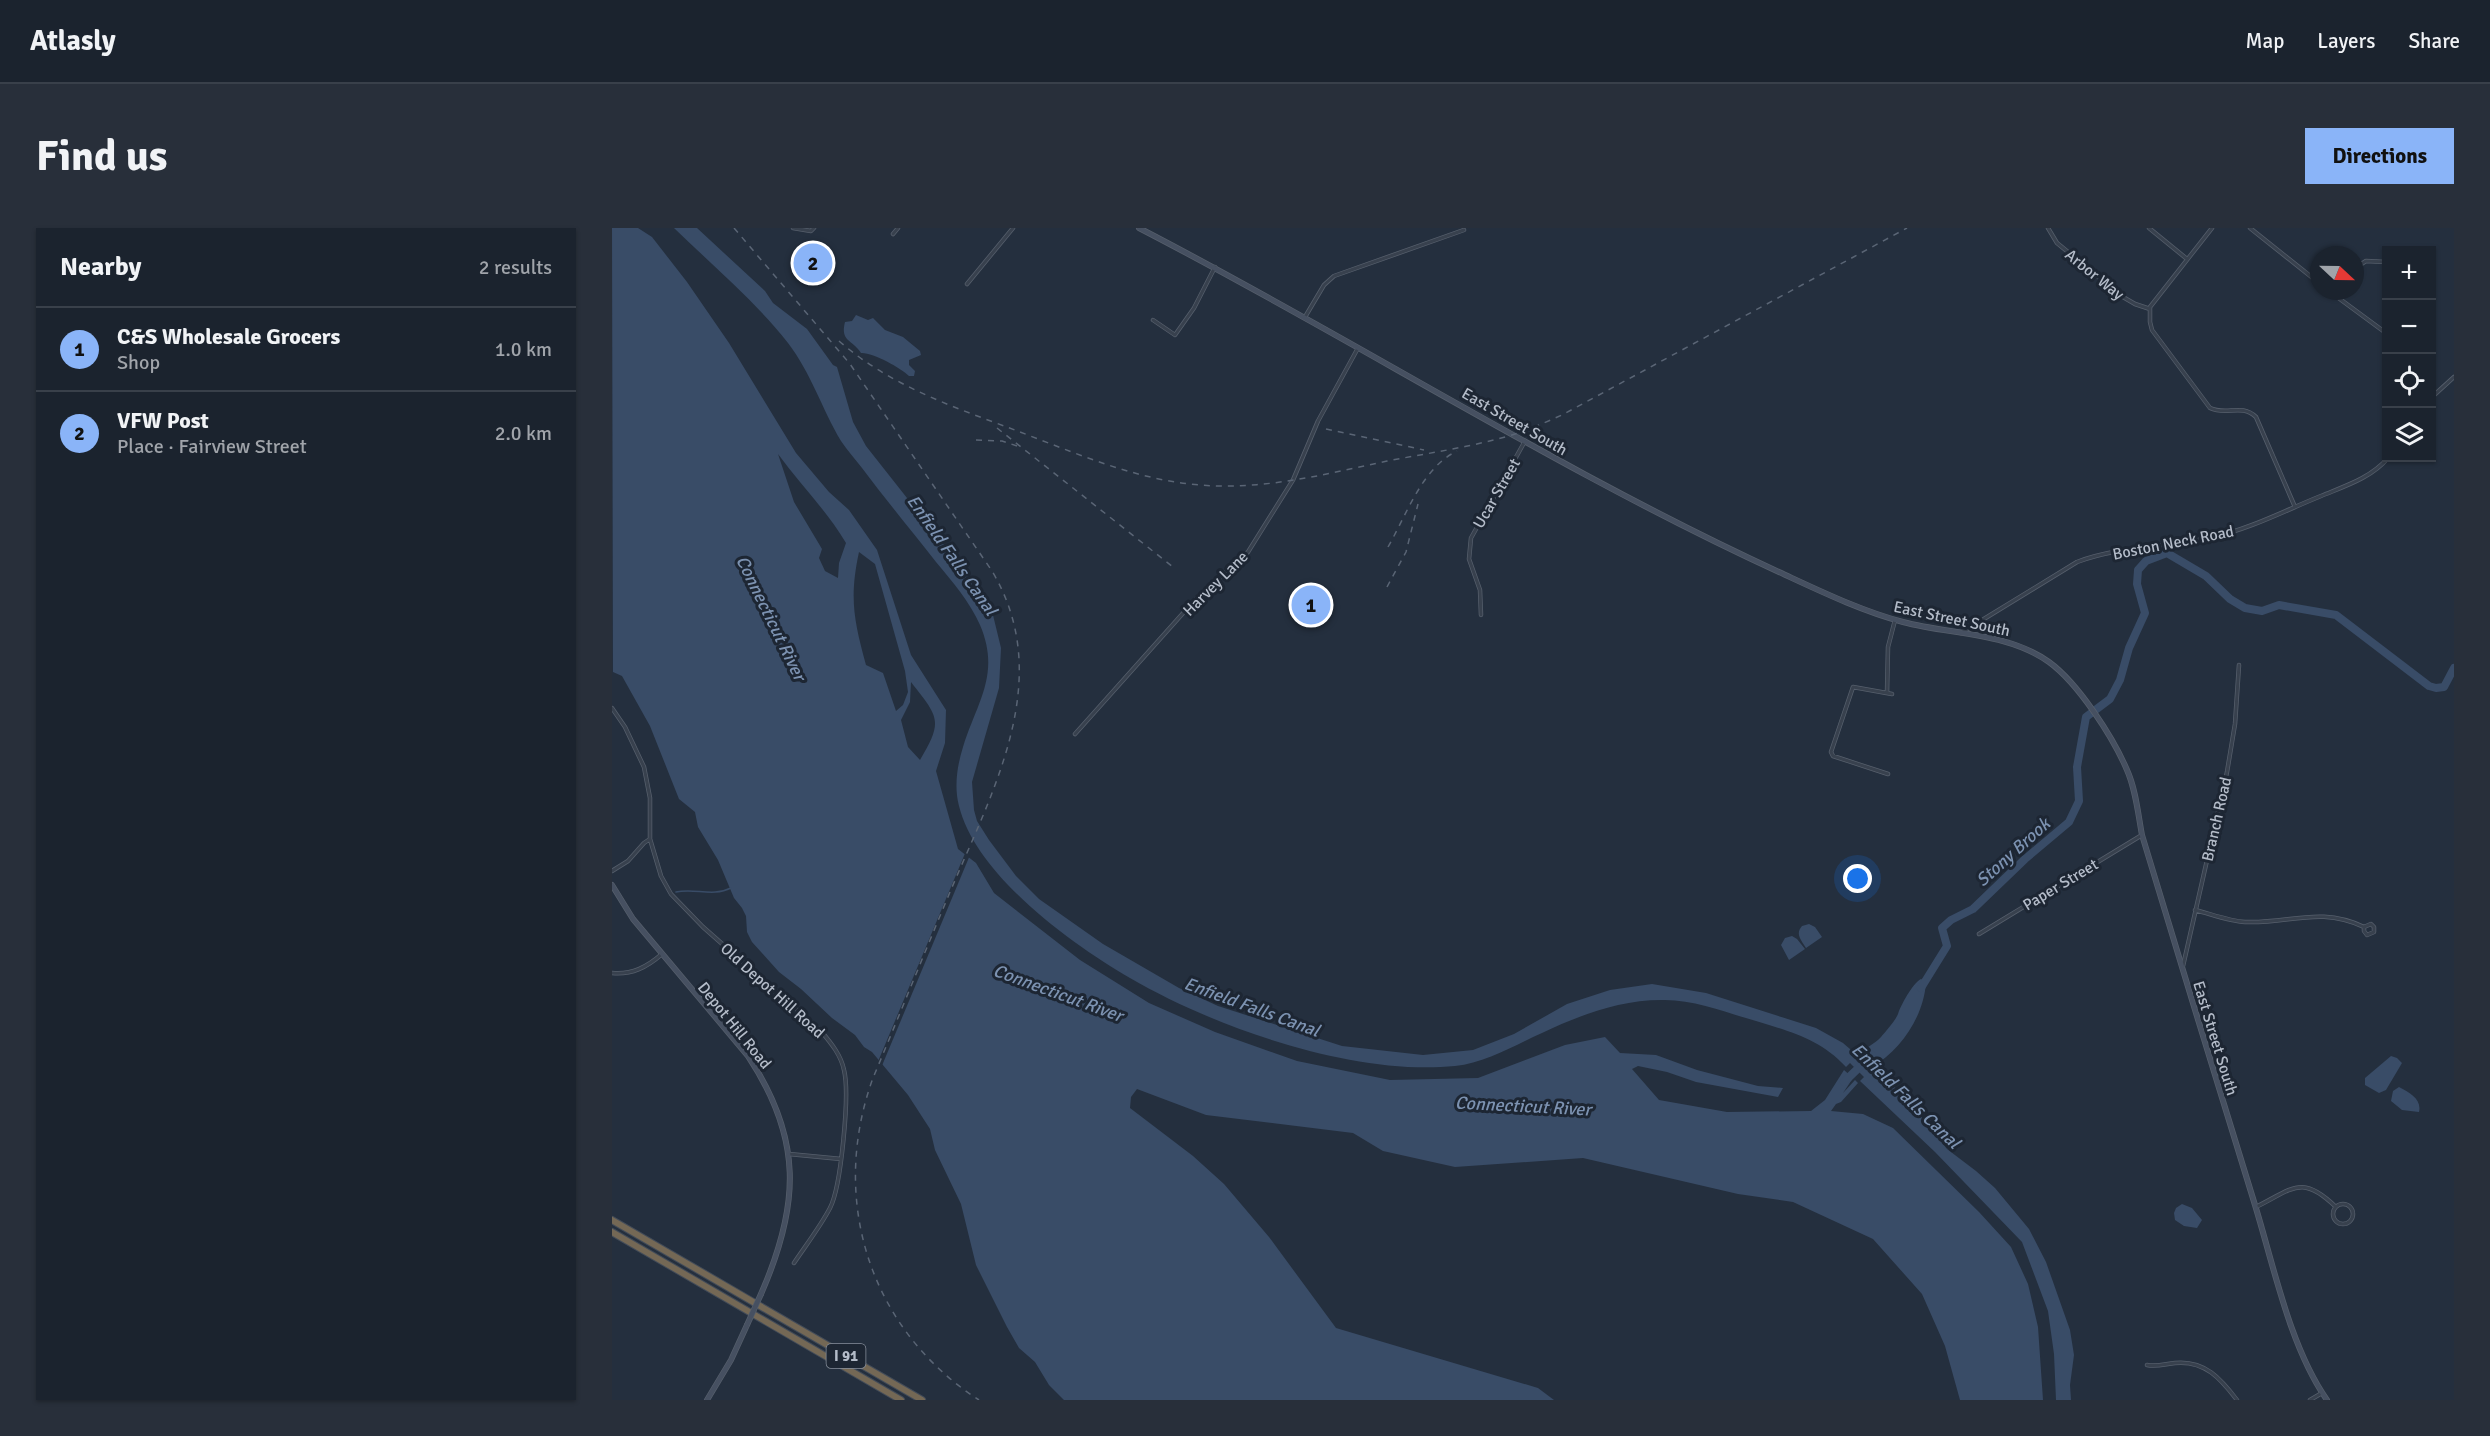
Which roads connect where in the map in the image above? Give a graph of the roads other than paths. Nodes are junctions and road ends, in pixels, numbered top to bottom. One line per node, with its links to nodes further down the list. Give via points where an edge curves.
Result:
1 (793, 228): 2 (street)
2 (814, 228)
3 (898, 228): 11 (street)
4 (1012, 228): 17 (street)
5 (1139, 228): 15 (main road, East Street South)
6 (2048, 228): 19 (street, Arbor Way, via 2057,243 2123,297)
7 (2149, 228): 12 (street)
8 (2212, 228): 12 (street)
9 (2250, 228): 16 (street)
10 (1464, 230): 20 (street, via 1334,276)
11 (893, 234)
12 (2187, 259): 19 (street)
13 (2364, 262): 14 (street)
14 (2382, 262)
15 (1215, 267): 20 (main road, East Street South); 21 (street, via 1175,335)
16 (2310, 276)
17 (967, 284)
18 (2343, 300): 22 (street)
19 (2150, 309): 28 (street, via 2156,337 2204,403 2216,411 2238,409 2256,417)
20 (1305, 317): 23 (main road, East Street South)
21 (1153, 320)
22 (2382, 330)
23 (1359, 348): 26 (main road, East Street South); 36 (street, Harvey Lane, via 1318,420 1293,480 1248,552 1193,602)
24 (2454, 378): 25 (street)
25 (2436, 394)
26 (1525, 441): 29 (street, Ucar Street, via 1471,538 1469,559 1480,590); 30 (main road, East Street South, via 1704,538)
27 (2383, 462): 28 (street, Boston Neck Road, via 2366,476)
28 (2295, 507): 31 (street, Boston Neck Road, via 2223,535 2077,562)
29 (1481, 615)
30 (1896, 620): 31 (main road, East Street South); 33 (street, via 1888,649)
31 (1961, 633): 38 (main road, East Street South, via 2029,650 2052,664 2075,687 2128,772)
32 (2239, 665): 42 (street, Branch Road, via 2227,772)
33 (1887, 693): 34 (street); 37 (street, via 1853,687 1831,753)
34 (1892, 694)
35 (612, 708): 39 (street, Old Depot Hill Road, via 644,767)
36 (1075, 734)
37 (1888, 774)
38 (2142, 836): 44 (street, Paper Street); 46 (main road, East Street South)
39 (651, 839): 40 (street); 49 (street, Old Depot Hill Road, via 662,876 686,912 793,1005 837,1050 846,1085)
40 (612, 871)
41 (612, 885): 45 (main road, Depot Hill Road)
42 (2195, 910): 43 (street, via 2244,922 2326,915); 46 (street, Branch Road)
43 (2364, 927)
44 (1979, 934)
45 (662, 954): 47 (street, via 642,968); 48 (main road, Depot Hill Road, via 764,1080 780,1117)
46 (2182, 971): 50 (main road, East Street South)
47 (612, 973)
48 (789, 1154): 49 (street); 57 (main road, Depot Hill Road, bridge, via 790,1190 778,1253 731,1360)
49 (841, 1159): 54 (street, Old Depot Hill Road, via 830,1208)
50 (2256, 1207): 51 (street, via 2302,1187 2319,1191); 56 (main road, East Street South, via 2300,1350)
51 (2336, 1207): 51 (street, via 2336,1221 2350,1221 2351,1208 2344,1204)
52 (612, 1220): 59 (highway, I 91)
53 (612, 1232): 58 (highway, I 91)
54 (794, 1263)
55 (2147, 1365): 60 (street, via 2196,1365 2217,1375)
56 (2322, 1393): 61 (street); 62 (main road, East Street South)
57 (707, 1400)
58 (901, 1400)
59 (922, 1400)
60 (2237, 1400)
61 (2310, 1400)
62 (2326, 1400)

